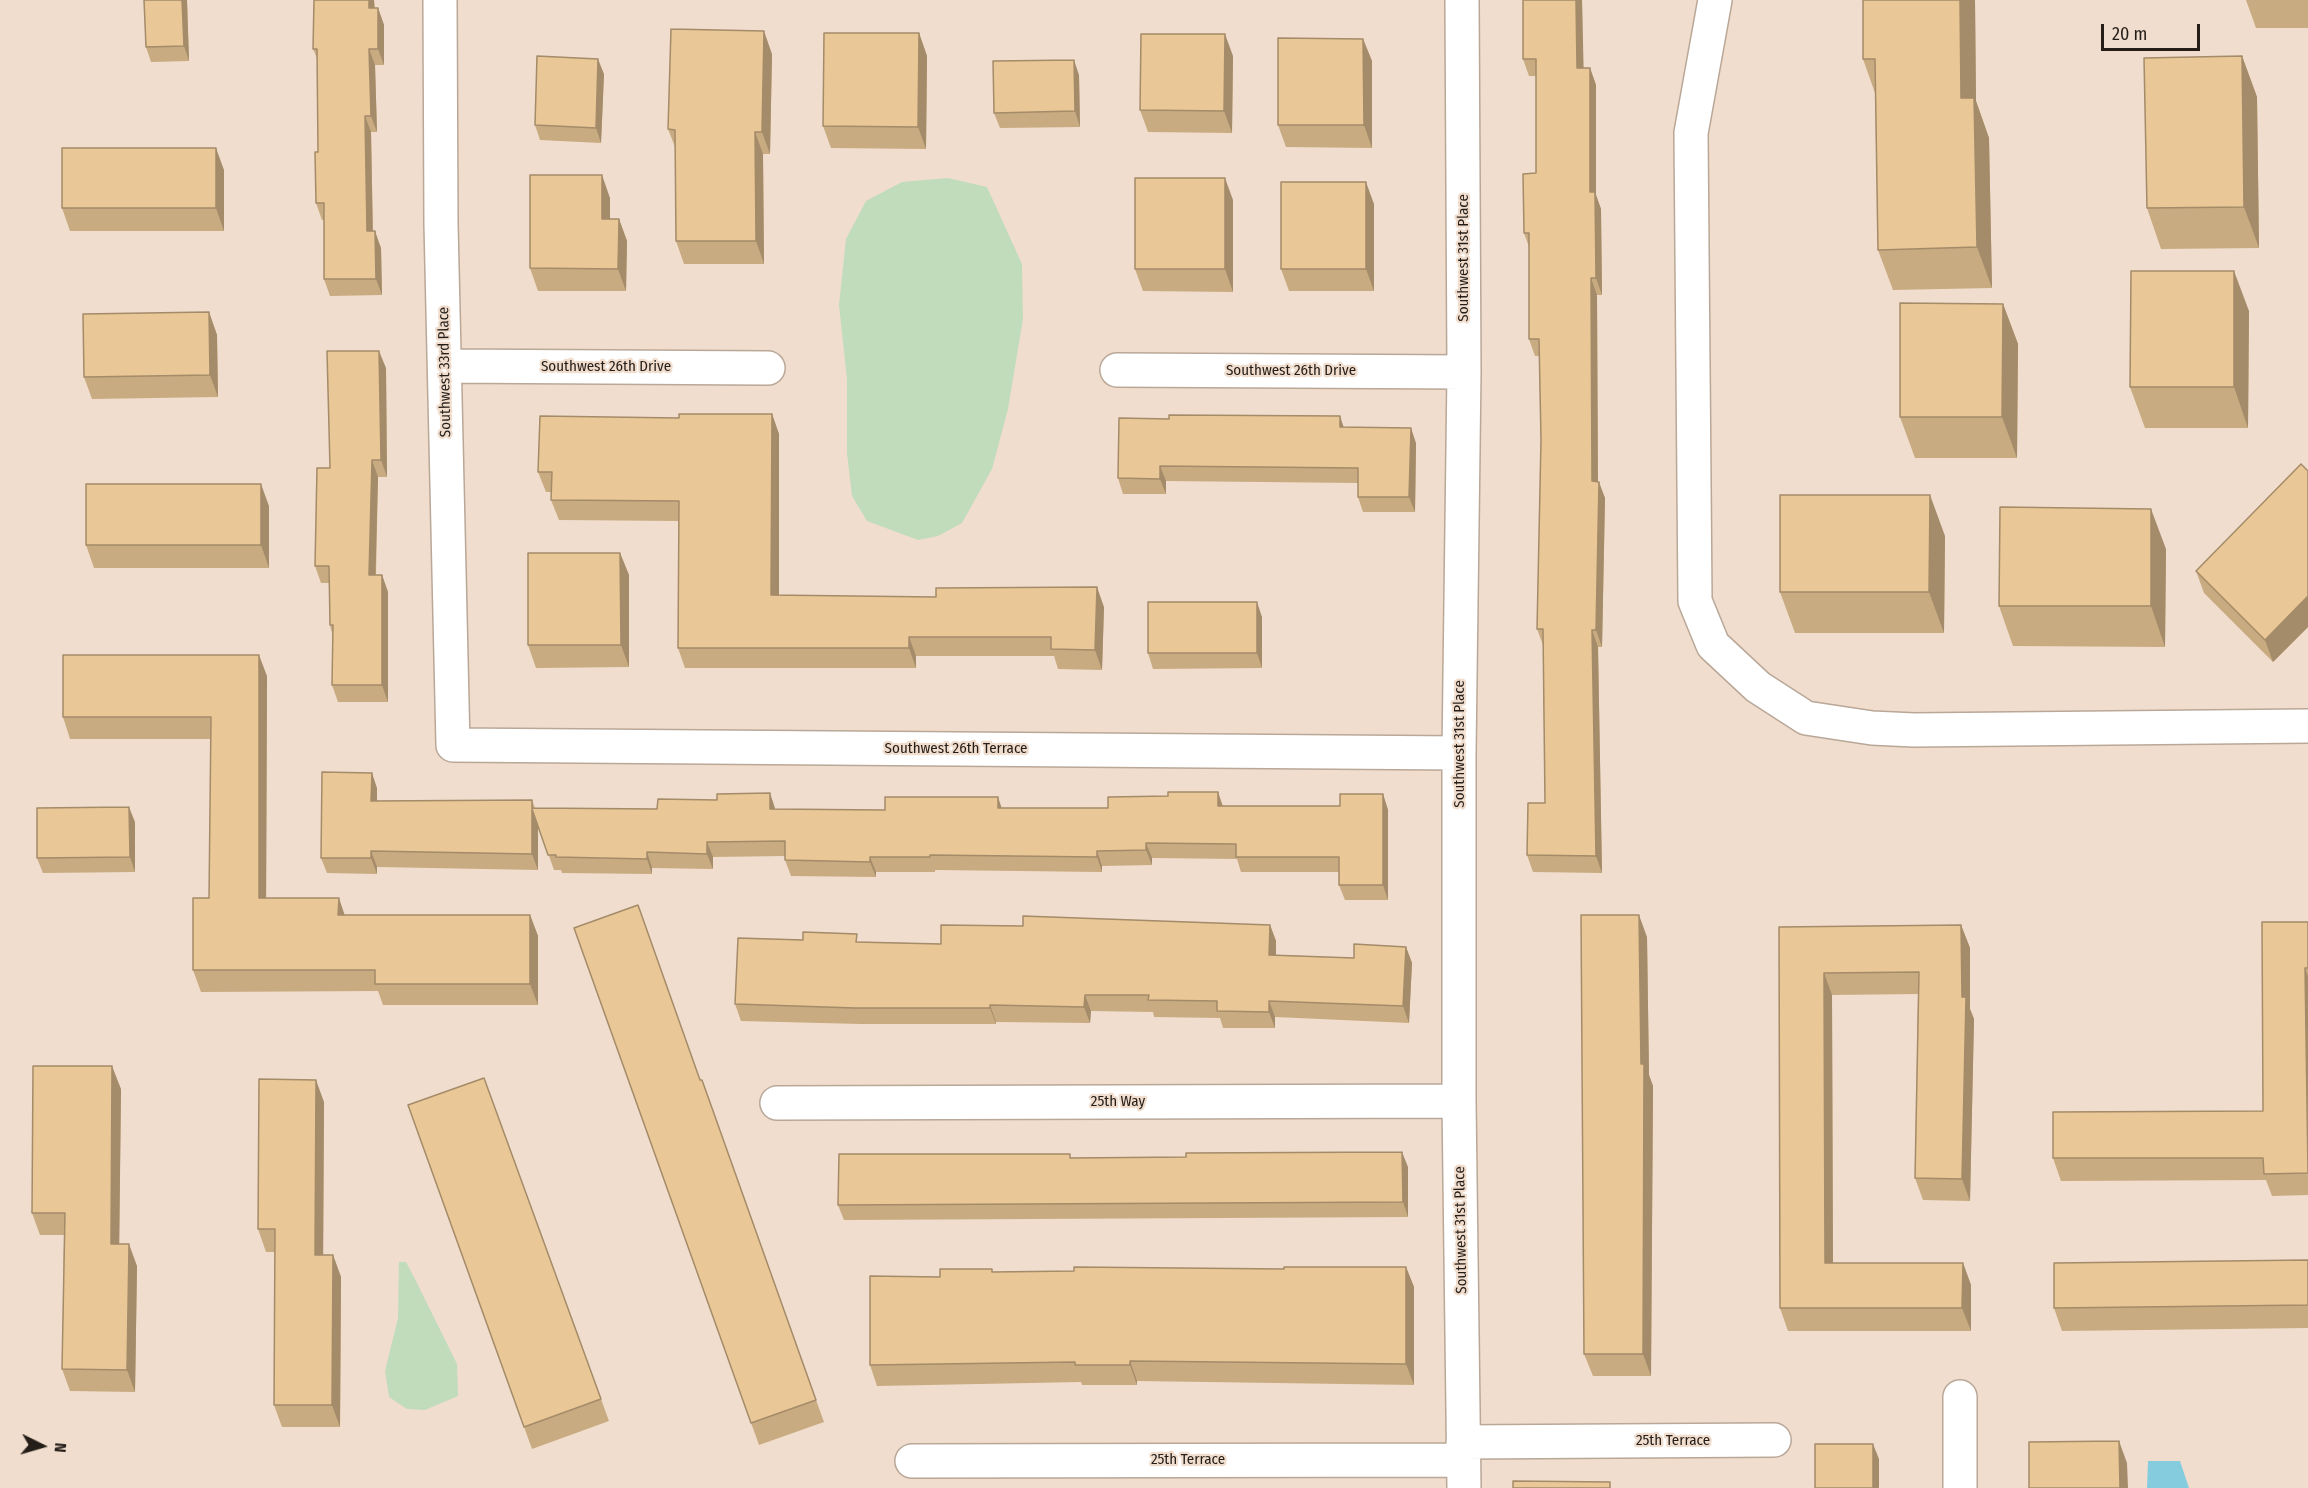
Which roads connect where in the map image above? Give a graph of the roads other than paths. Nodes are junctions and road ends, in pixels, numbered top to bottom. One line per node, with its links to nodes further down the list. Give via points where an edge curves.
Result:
1 (440, 0): 4 (street, Southwest 33rd Place)
2 (1462, 0): 7 (street, Southwest 31st Place)
3 (1715, 0): 8 (street, via 1691,133 1695,601 1713,645 1758,687 1806,718 1872,728)
4 (445, 366): 5 (street, Southwest 26th Drive); 9 (street, Southwest 33rd Place)
5 (768, 368)
6 (1117, 370): 7 (street, Southwest 26th Drive)
7 (1464, 372): 10 (street, Southwest 31st Place)
8 (2308, 726)
9 (453, 745): 10 (street, Southwest 26th Terrace)
10 (1459, 753): 11 (street, Southwest 31st Place)
11 (1459, 1101): 12 (street, 25th Way); 16 (street, Southwest 31st Place)
12 (777, 1104)
13 (1960, 1397): 17 (street)
14 (1774, 1440): 16 (street, 25th Terrace)
15 (912, 1461): 16 (street, 25th Terrace)
16 (1463, 1463)
17 (1960, 1488)

